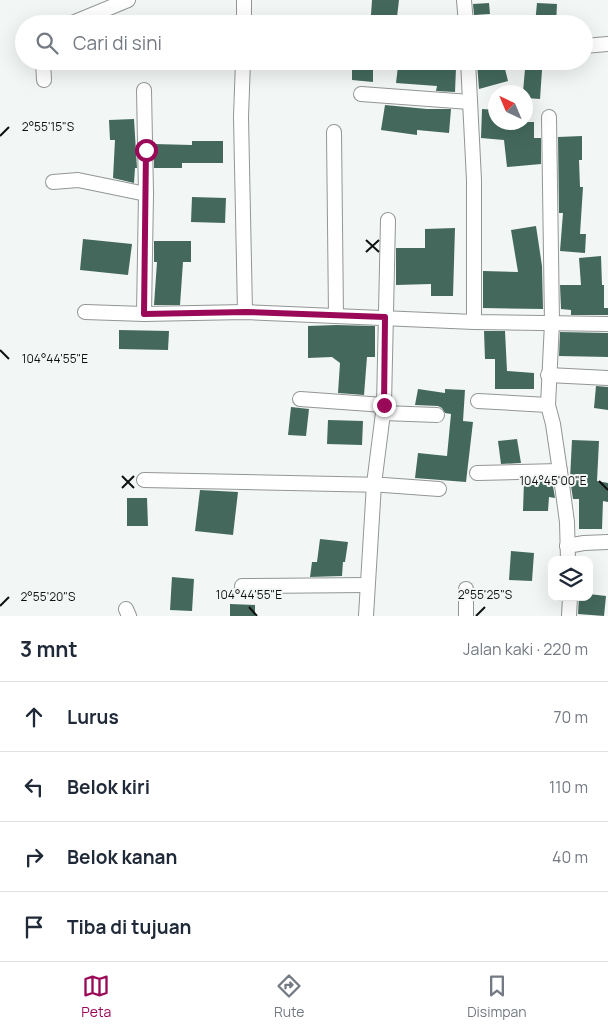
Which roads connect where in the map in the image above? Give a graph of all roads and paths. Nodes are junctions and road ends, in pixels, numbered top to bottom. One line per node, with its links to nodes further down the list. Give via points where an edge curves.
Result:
1 (128, 0): 4 (street)
2 (244, 0): 5 (street)
3 (464, 0): 6 (street)
4 (92, 15)
5 (244, 15)
6 (465, 15)
7 (608, 44): 8 (street)
8 (593, 45)
9 (43, 70): 12 (street)
10 (243, 70): 22 (street)
11 (468, 70): 15 (street)
12 (44, 80)
13 (144, 90): 19 (street)
14 (361, 94): 15 (street)
15 (470, 102): 26 (street, via 474,180)
16 (549, 117): 27 (street)
17 (334, 132): 24 (street)
18 (53, 182): 19 (street, via 78,180)
19 (146, 194): 23 (street)
20 (388, 220): 25 (street)
21 (85, 312): 23 (street)
22 (246, 312): 23 (street); 24 (street)
23 (144, 314)
24 (336, 316): 25 (street)
25 (385, 317): 26 (street); 34 (street)
26 (474, 322): 27 (street)
27 (552, 323): 28 (street); 29 (street)
28 (608, 324)
29 (548, 374): 30 (street); 33 (street)
30 (608, 378)
31 (300, 399): 34 (street)
32 (478, 401): 33 (street)
33 (548, 405): 36 (street)
34 (383, 409): 35 (street); 39 (street)
35 (437, 415)
36 (560, 471): 37 (street); 42 (street)
37 (477, 472)
38 (144, 480): 39 (street)
39 (374, 484): 40 (street); 43 (street)
40 (438, 489)
41 (608, 542): 42 (street, via 584,543)
42 (568, 553)
43 (367, 585): 44 (street); 47 (street)
44 (242, 586)
45 (466, 589): 48 (street)
46 (570, 601): 49 (street)
47 (366, 616)
48 (466, 616)
49 (569, 616)

